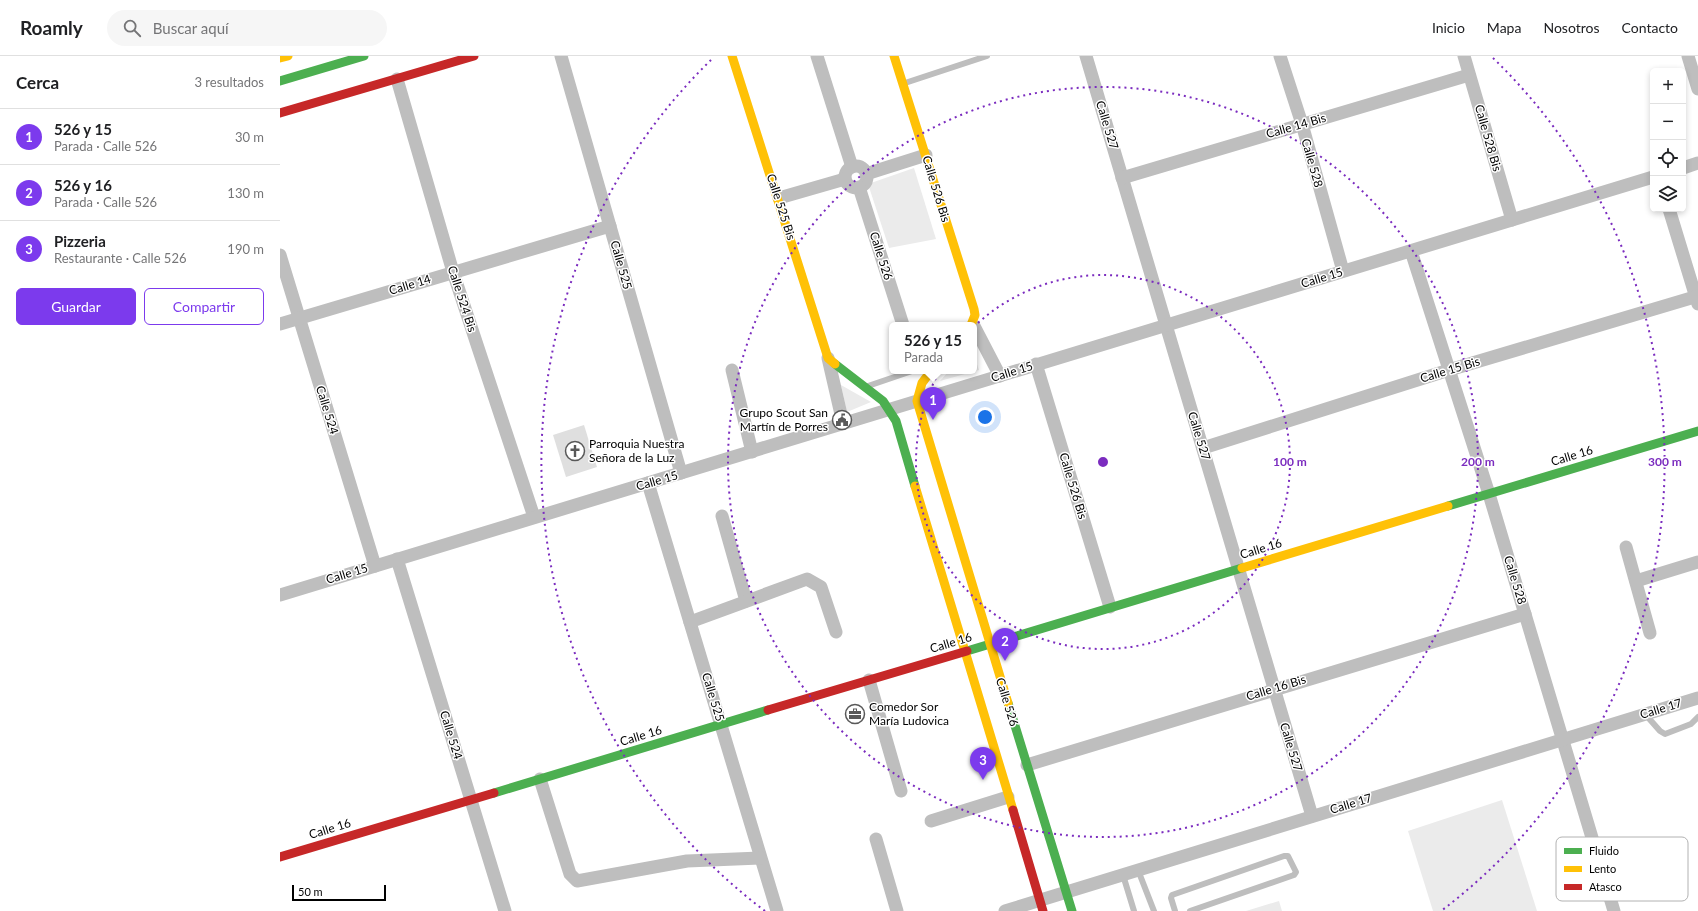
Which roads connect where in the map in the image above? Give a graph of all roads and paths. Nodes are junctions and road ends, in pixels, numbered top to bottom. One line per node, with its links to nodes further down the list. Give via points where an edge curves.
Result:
1 (288, 56): 13 (main road)
2 (364, 56): 16 (main road)
3 (474, 56): 15 (main road)
4 (561, 56): 33 (street, Calle 525)
5 (732, 56): 30 (main road, Calle 525 Bis)
6 (817, 56): 23 (street)
7 (894, 56): 17 (main road, Calle 526 Bis)
8 (987, 56): 17 (lane)
9 (1086, 56): 26 (street, Calle 527)
10 (1280, 56): 20 (street, Calle 528)
11 (1464, 56): 14 (street, Calle 528 Bis)
12 (1688, 56): 18 (street)
13 (280, 58)
14 (1469, 76): 20 (street, Calle 14 Bis); 32 (street, Calle 528 Bis)
15 (397, 79): 19 (main road); 36 (street, Calle 524 Bis)
16 (280, 81)
17 (903, 83): 21 (main road, Calle 526 Bis)
18 (1698, 89)
19 (280, 114)
20 (1302, 124): 26 (street, Calle 14 Bis); 37 (street, Calle 528)
21 (926, 155): 25 (street); 41 (main road, Calle 526 Bis, via 974,309)
22 (1698, 163): 24 (street)
23 (852, 167): 25 (street, via 862,168); 28 (street, via 846,173)
24 (1686, 167)
25 (866, 174): 29 (street, via 866,180)
26 (1122, 178): 43 (street, Calle 527)
27 (1650, 178): 32 (street, Calle 15)
28 (845, 179): 29 (street, via 849,185); 30 (street)
29 (859, 187): 40 (street, Calle 526)
30 (779, 198): 45 (main road, Calle 525 Bis)
31 (1670, 212): 38 (street)
32 (1512, 220): 34 (street, Calle 15)
33 (610, 226): 36 (street, Calle 14); 59 (street, Calle 525)
34 (1411, 251): 37 (street, Calle 15); 48 (street, Calle 528)
35 (280, 255): 39 (street, Calle 524)
36 (453, 272): 39 (street, Calle 14); 63 (street, Calle 524 Bis)
37 (1343, 272): 43 (street, Calle 15)
38 (1697, 299): 48 (street, Calle 15 Bis)
39 (299, 318): 42 (street, Calle 14); 67 (street, Calle 524)
40 (902, 322)
41 (974, 322)
42 (280, 324)
43 (1166, 325): 46 (street, Calle 15); 57 (street, Calle 527)
44 (977, 333): 51 (street, Calle 526 Bis)
45 (828, 358): 52 (main road); 55 (street, Calle 525 Bis)
46 (1036, 364): 51 (street, Calle 15); 72 (street, Calle 526 Bis)
47 (732, 370): 58 (street)
48 (1449, 370): 57 (street, Calle 15 Bis); 61 (street, Calle 528)
49 (903, 374): 52 (lane)
50 (926, 374): 53 (main road)
51 (1000, 376): 53 (street, Calle 15)
52 (865, 387): 54 (main road, via 883,401)
53 (917, 401): 54 (street, Calle 15); 77 (main road, Calle 526)
54 (888, 410): 55 (street, Calle 15); 78 (main road, via 896,421)
55 (843, 423): 58 (street, Calle 15)
56 (1698, 431): 61 (main road, Calle 16)
57 (1203, 448): 68 (street, Calle 527)
58 (752, 452): 59 (street, Calle 15)
59 (681, 474): 60 (street, Calle 15)
60 (648, 483): 63 (street, Calle 15); 74 (street, Calle 525)
61 (1489, 494): 68 (main road, Calle 16); 73 (street, Calle 528)
62 (722, 516): 71 (street)
63 (534, 518): 65 (street, Calle 15)
64 (1626, 547): 69 (street)
65 (397, 559): 67 (street, Calle 15); 90 (street, Calle 524)
66 (1698, 562): 69 (street)
67 (375, 566): 70 (street, Calle 15)
68 (1238, 569): 72 (main road, Calle 16); 80 (street, Calle 527)
69 (1636, 581): 76 (street)
70 (280, 594)
71 (746, 601): 74 (street); 75 (street, via 807,579 821,587)
72 (1110, 607): 77 (main road, Calle 16)
73 (1526, 614): 80 (street, Calle 16 Bis); 85 (street, Calle 528)
74 (690, 622): 84 (street, Calle 525)
75 (836, 632)
76 (1650, 633)
77 (990, 644): 78 (main road, Calle 16); 86 (main road, Calle 526)
78 (964, 651): 79 (main road, Calle 16); 89 (main road)
79 (869, 680): 84 (main road, Calle 16); 88 (street)
80 (1274, 689): 86 (street, Calle 16 Bis); 91 (street, Calle 527)
81 (1698, 698): 82 (street, Calle 17)
82 (1644, 714): 83 (lane, via 1665,734 1691,724); 85 (street, Calle 17)
83 (1698, 716)
84 (721, 724): 87 (main road, Calle 16); 96 (street, Calle 525)
85 (1563, 738): 91 (street, Calle 17); 93 (street, Calle 528)
86 (1026, 764): 99 (main road, Calle 526)
87 (540, 778): 90 (main road, Calle 16); 96 (street, via 570,874 577,880 687,861)
88 (901, 791)
89 (1008, 797): 92 (street); 101 (main road)
90 (471, 799): 95 (main road, Calle 16); 102 (street, Calle 524)
91 (1312, 816): 97 (street, Calle 17)
92 (931, 821)
93 (1592, 837)
94 (876, 839): 104 (street)
95 (280, 857)
96 (760, 858): 103 (street, Calle 525)
97 (1138, 870): 98 (street, Calle 17); 108 (lane)
98 (1123, 874): 99 (street, Calle 17); 107 (lane)
99 (1067, 892): 101 (street, Calle 17); 106 (main road, Calle 526)
100 (1611, 901): 111 (street, Calle 528)
101 (1041, 906): 105 (street, Calle 17)
102 (505, 911)
103 (777, 911)
104 (897, 911)
105 (1005, 911)
106 (1072, 911)
107 (1134, 911)
108 (1154, 911)
109 (1175, 911): 110 (lane, via 1172,895 1284,856 1288,856 1296,872 1294,875)
110 (1190, 911)
111 (1614, 911)

